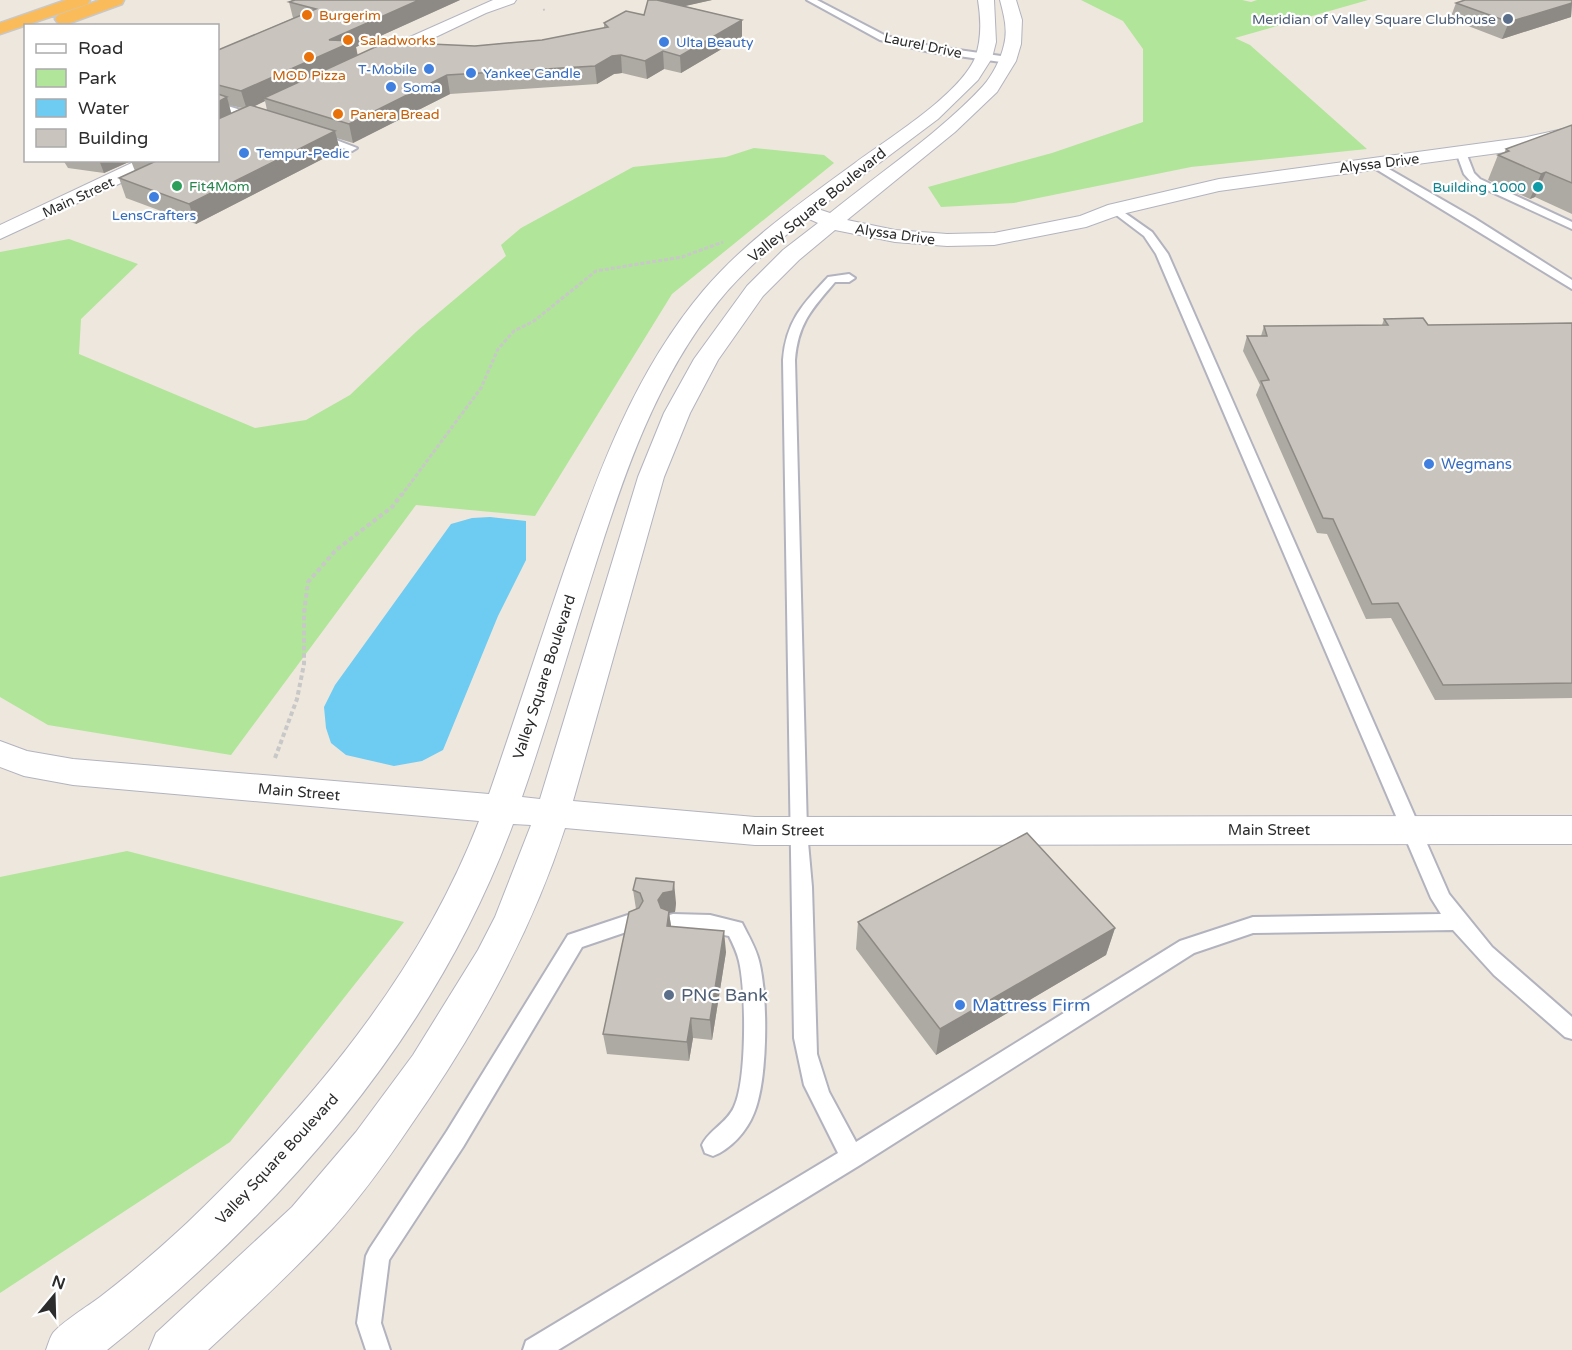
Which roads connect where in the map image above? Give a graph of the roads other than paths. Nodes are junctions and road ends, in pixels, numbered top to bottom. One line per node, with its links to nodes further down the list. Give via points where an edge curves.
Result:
1 (82, 0): 10 (highway)
2 (116, 0): 9 (highway)
3 (504, 0): 8 (street)
4 (811, 0): 13 (lane, Laurel Drive, via 883,38 916,47)
5 (986, 0): 13 (street, Valley Square Boulevard)
6 (1008, 0): 13 (street, Valley Square Boulevard, via 1015,29)
7 (452, 3): 8 (street)
8 (480, 10): 14 (street)
9 (50, 24)
10 (0, 29)
11 (24, 34): 12 (highway)
12 (0, 42)
13 (995, 58): 25 (street, Valley Square Boulevard, via 998,78 980,100)
14 (357, 67)
15 (219, 106): 16 (lane)
16 (261, 115): 17 (street)
17 (227, 127)
18 (1572, 133): 21 (street, Alyssa Drive)
19 (309, 134): 20 (lane)
20 (352, 148)
21 (1461, 152): 23 (street, Alyssa Drive); 26 (lane, via 1470,177)
22 (151, 162): 27 (street, Main Street)
23 (1374, 164): 24 (street, Alyssa Drive, via 1219,185); 29 (lane)
24 (1115, 209): 25 (street, Alyssa Drive, via 1044,231 973,240 895,236 849,228); 33 (lane, via 1148,234 1162,254)
25 (826, 215): 31 (street, Valley Square Boulevard, via 764,244 712,296 654,380 615,465); 32 (street, Valley Square Boulevard, via 755,291 719,338 677,413 651,477)
26 (1572, 226)
27 (0, 233)
28 (849, 278): 35 (lane, via 832,279 798,319 790,337)
29 (1572, 285)
30 (0, 754): 31 (street, Main Street, via 73,772)
31 (500, 809): 32 (street, Main Street); 42 (street, Valley Square Boulevard, via 464,897 429,962 331,1104 187,1253)
32 (552, 814): 35 (street, Main Street); 43 (street, Valley Square Boulevard, via 512,921 421,1077 371,1147 308,1223)
33 (1409, 830): 34 (street, Main Street); 35 (street, Main Street); 38 (lane)
34 (1572, 830)
35 (798, 831): 41 (lane, via 806,1059 813,1082)
36 (634, 921): 44 (lane, via 574,941 455,1139 378,1256 369,1323)
37 (673, 922): 40 (lane, via 710,923 735,929 749,960 751,1090 745,1110)
38 (1455, 922): 39 (lane, via 1482,953); 41 (lane, via 1253,925 1187,947)
39 (1572, 1030)
40 (713, 1145)
41 (852, 1157): 45 (lane)
42 (70, 1350)
43 (173, 1350)
44 (378, 1350)
45 (535, 1350)

